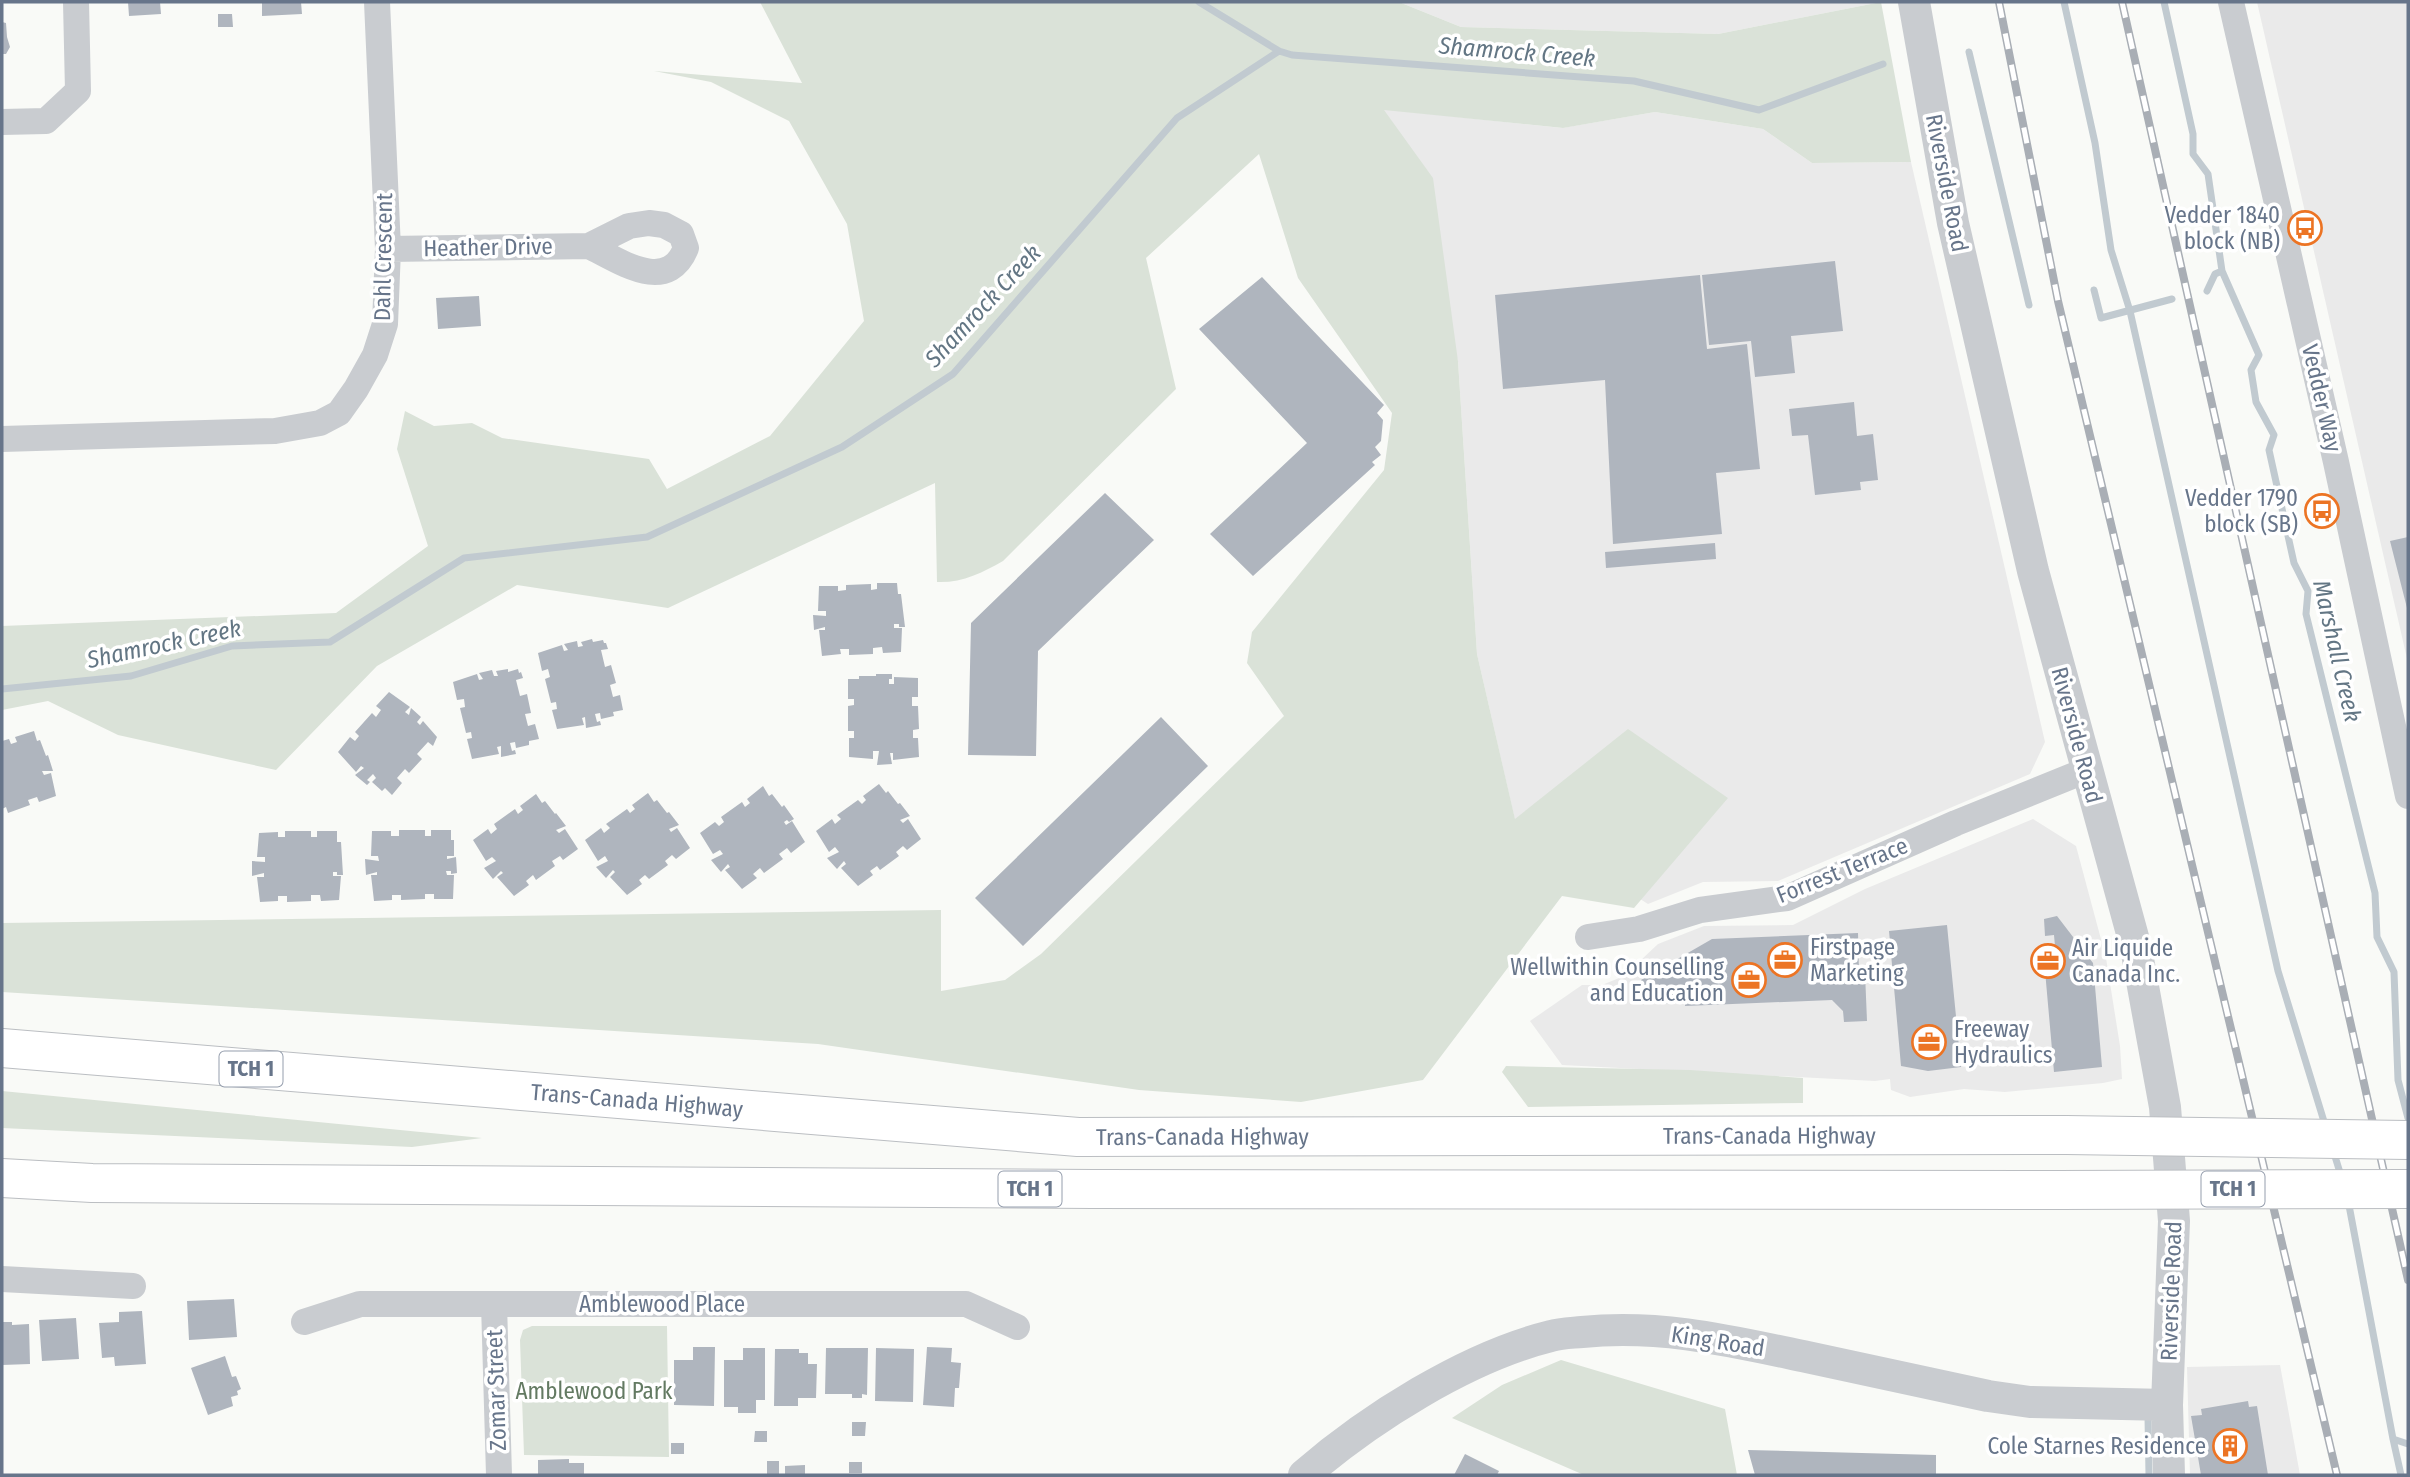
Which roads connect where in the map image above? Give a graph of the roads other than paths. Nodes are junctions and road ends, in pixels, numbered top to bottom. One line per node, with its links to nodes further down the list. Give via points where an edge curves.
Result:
1 (76, 2): 5 (street, via 78,91 46,121)
2 (377, 2): 7 (street, Dahl Crescent)
3 (1914, 2): 9 (street, Riverside Road, via 1956,236 2033,571)
4 (2231, 2): 10 (street, Vedder Way)
5 (2, 122)
6 (589, 246): 7 (street, Heather Drive)
7 (388, 249): 8 (street, Dahl Crescent, via 385,324 375,355 339,413 320,423 275,431)
8 (2, 439)
9 (2087, 770): 11 (street, Forrest Terrace, via 1787,898 1700,910 1639,929); 21 (street, Riverside Road, via 2136,948 2165,1107 2174,1221)
10 (2408, 796)
11 (1588, 937)
12 (2, 1048): 13 (highway, Trans-Canada Highway / TCH 1, bridge, via 1078,1137 2066,1135)
13 (2408, 1140)
14 (2, 1178): 15 (highway, TCH 1, bridge, via 120,1183 1094,1189)
15 (2408, 1189)
16 (2, 1279): 17 (street)
17 (133, 1286)
18 (494, 1304): 19 (street, Amblewood Place, via 360,1304); 20 (street, Amblewood Place, via 966,1304); 22 (street, Zomar Street)
19 (304, 1321)
20 (1017, 1327)
21 (2167, 1405): 23 (street, King Road, via 2030,1402 1700,1334 1616,1329 1551,1336 1490,1358 1381,1417); 24 (street, Riverside Road)
22 (499, 1475)
23 (1304, 1475)
24 (2169, 1475)

